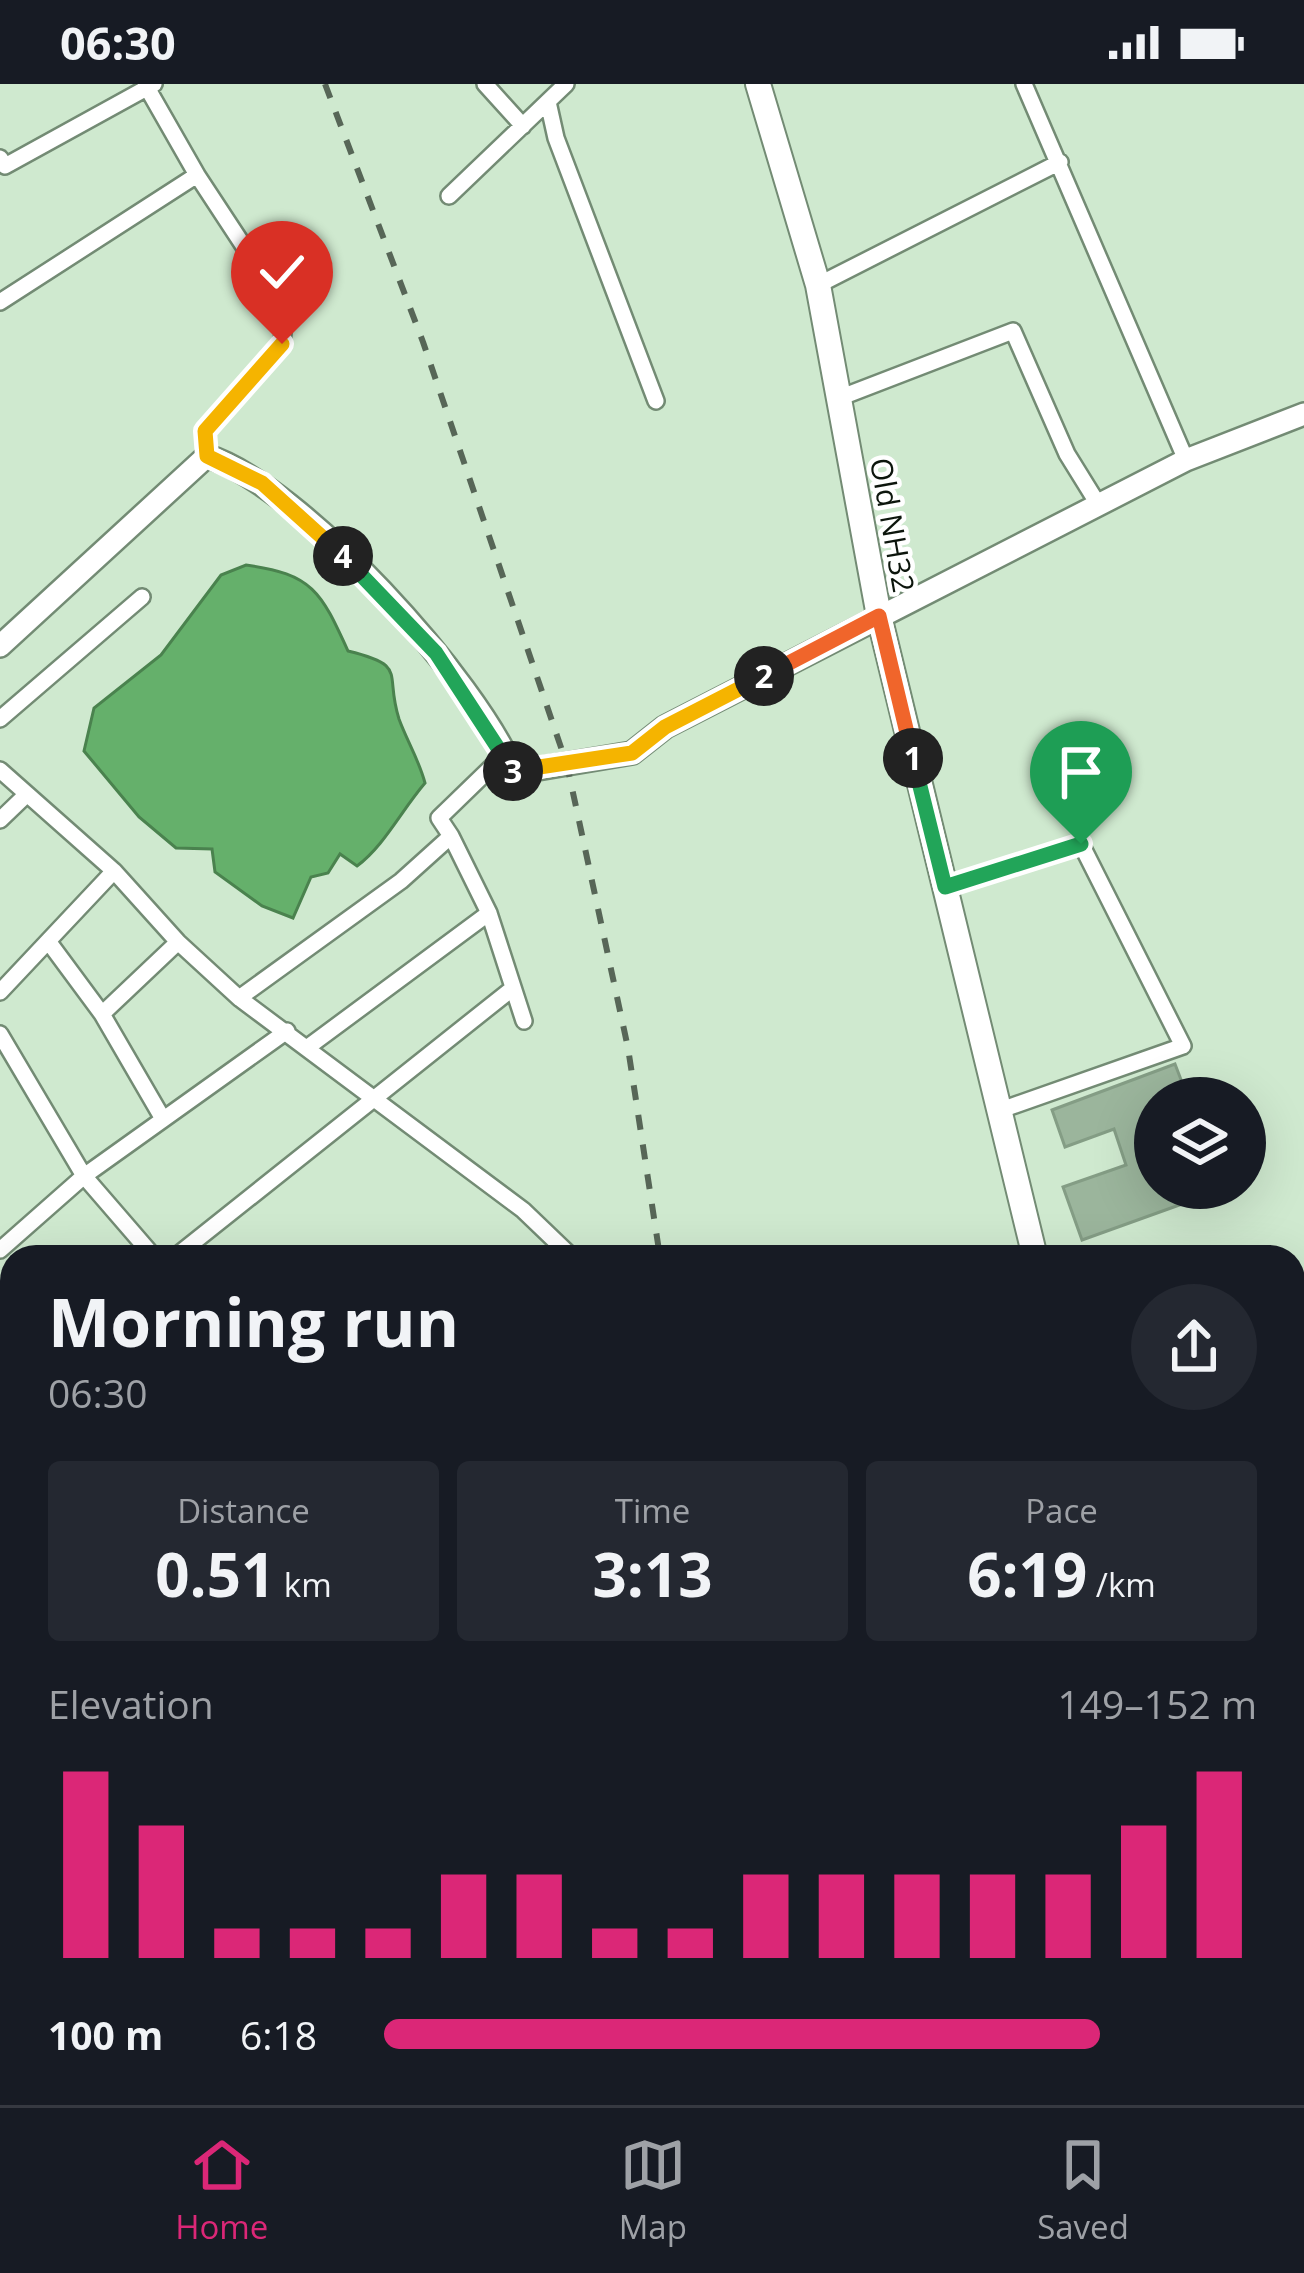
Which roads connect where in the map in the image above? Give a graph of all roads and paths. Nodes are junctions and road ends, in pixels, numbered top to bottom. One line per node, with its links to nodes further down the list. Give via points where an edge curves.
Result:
1 (485, 84): 7 (street)
2 (566, 84): 6 (street)
3 (758, 84): 12 (main road, Old NH32)
4 (1024, 84): 8 (street)
5 (149, 85): 9 (street); 10 (street)
6 (548, 103): 7 (street); 15 (street)
7 (523, 127): 11 (street)
8 (1060, 162): 12 (street); 18 (street)
9 (2, 168)
10 (197, 175): 13 (street); 17 (street, via 285,309 282,344 205,431)
11 (449, 196)
12 (818, 285): 14 (main road, Old NH32)
13 (0, 302)
14 (839, 398): 19 (street, via 1013,331); 21 (main road, Old NH32)
15 (656, 401)
16 (1304, 414): 18 (street)
17 (207, 456): 22 (street); 24 (street, via 262,483 340,553 436,653)
18 (1186, 460): 19 (street)
19 (1098, 504): 21 (street)
20 (142, 597): 23 (street)
21 (879, 616): 24 (street, via 665,727 632,753 514,773); 30 (main road, Old NH32)
22 (0, 646)
23 (0, 719)
24 (506, 753): 28 (street, via 439,818)
25 (0, 770): 26 (street)
26 (26, 796): 27 (street); 29 (street)
27 (0, 820)
28 (452, 836): 31 (street); 36 (street)
29 (114, 871): 32 (street); 33 (street)
30 (945, 887): 43 (main road, Old NH32); 43 (street, via 1081,844 1183,1046)
31 (489, 913): 34 (street); 41 (street)
32 (48, 940): 35 (street); 37 (street)
33 (178, 942): 36 (street); 37 (street)
34 (513, 988): 38 (street); 42 (street)
35 (0, 992)
36 (239, 998): 39 (street)
37 (102, 1014): 44 (street)
38 (524, 1021)
39 (287, 1031): 41 (street); 44 (street)
40 (0, 1034): 45 (street)
41 (308, 1047): 42 (street)
42 (373, 1097): 48 (street); 49 (street)
43 (1001, 1110): 50 (main road, Old NH32)
44 (163, 1119): 45 (street)
45 (84, 1176): 46 (street); 47 (street)
46 (6, 1245)
47 (144, 1245)
48 (190, 1245)
49 (560, 1245)
50 (1032, 1245)

